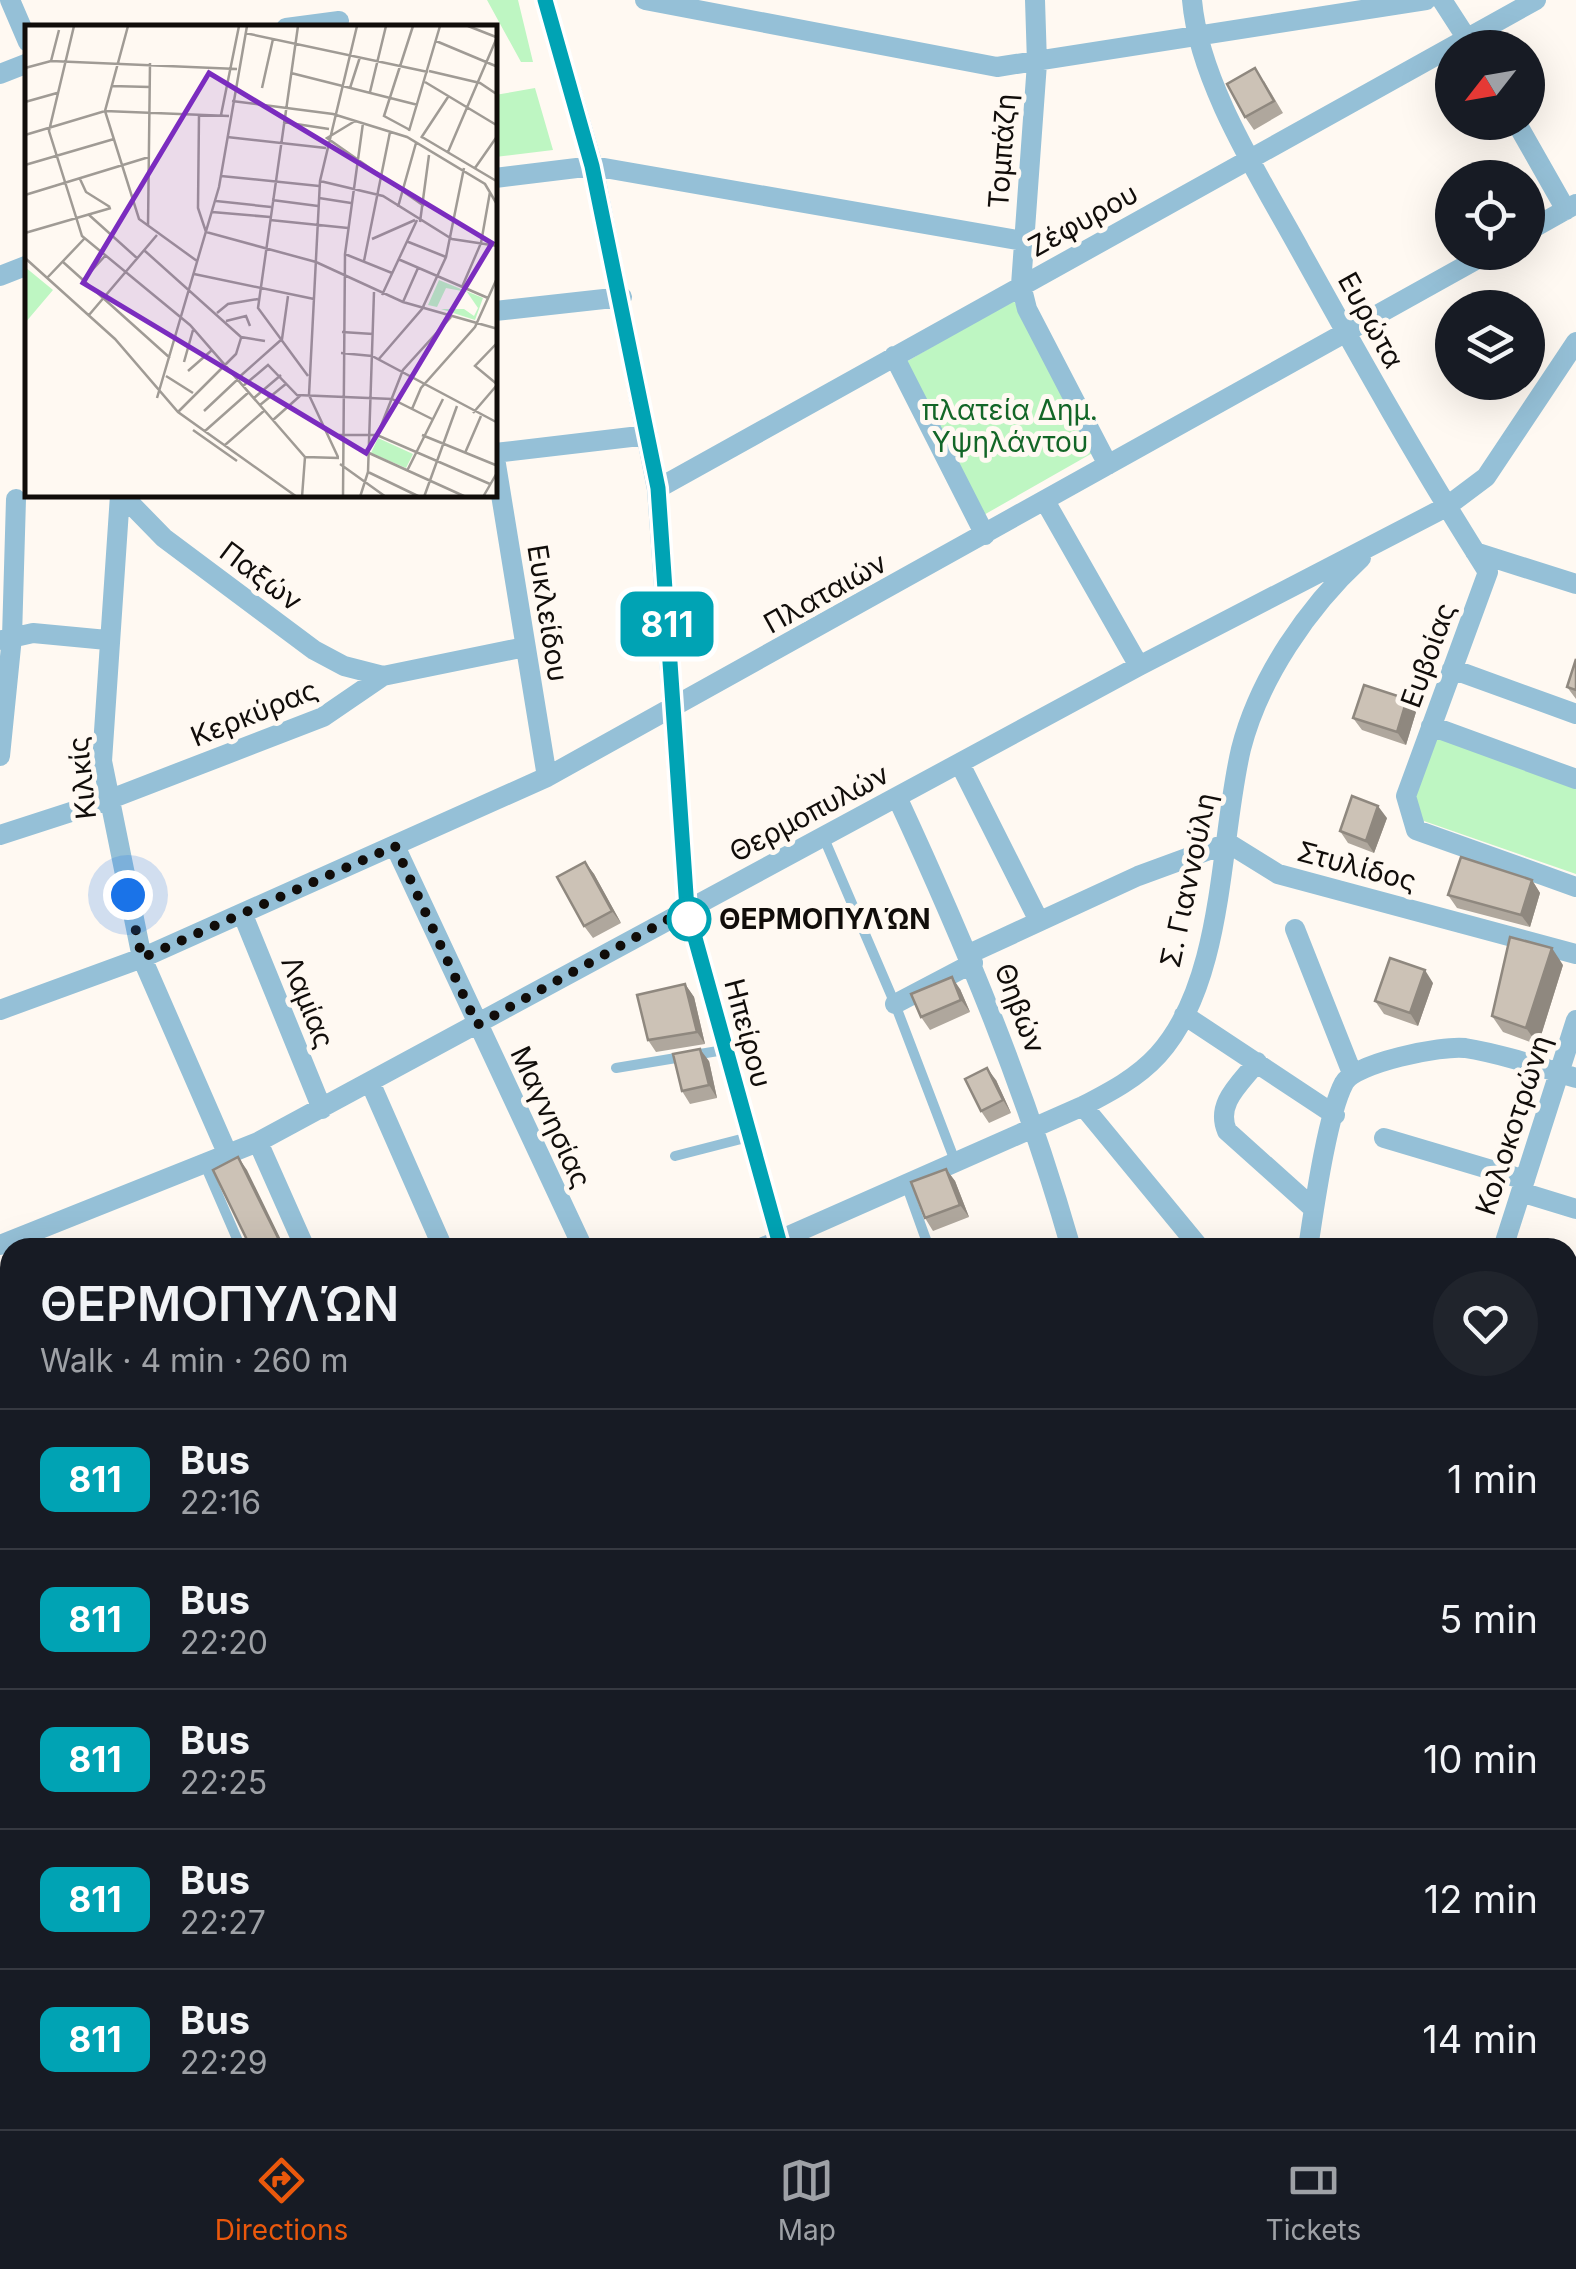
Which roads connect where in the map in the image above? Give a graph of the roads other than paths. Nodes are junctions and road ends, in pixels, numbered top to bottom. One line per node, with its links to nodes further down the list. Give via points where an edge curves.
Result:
1 (10, 0): 13 (street)
2 (545, 0): 21 (street, Ηπείρου)
3 (645, 0): 16 (street, via 959,62)
4 (1034, 0): 16 (street, Τομπάζη)
5 (1192, 0): 14 (street, Ευρώτα)
6 (1426, 0): 14 (street)
7 (1442, 0): 11 (street)
8 (1536, 0): 12 (street, Ζέφυρου)
9 (338, 16): 10 (street)
10 (299, 25)
11 (1462, 30)
12 (1490, 30)
13 (25, 35)
14 (1195, 36): 16 (street); 20 (street, Ευρώτα)
15 (1435, 61): 20 (street, Ζέφυρου)
16 (1036, 63): 25 (street, Τομπάζη)
17 (25, 64): 18 (street)
18 (0, 74)
19 (1528, 140): 23 (street)
20 (1250, 159): 29 (street, Ζέφυρου); 32 (street, Ευρώτα)
21 (592, 166): 22 (street); 25 (street); 30 (street, Ηπείρου)
22 (498, 178)
23 (1571, 207): 24 (street)
24 (1545, 222)
25 (1023, 241): 29 (street, Τομπάζη)
26 (25, 266): 28 (street)
27 (1458, 270): 32 (street, Πλαταιών)
28 (0, 276)
29 (1022, 285): 34 (street, Ζέφυρου); 37 (street, Τομπάζη)
30 (622, 297): 31 (street); 35 (street, Ηπείρου)
31 (498, 311)
32 (1346, 333): 37 (street, Πλαταιών); 44 (street, Ευρώτα)
33 (1576, 342): 44 (street, Θερμοπυλών, via 1486,477)
34 (894, 356): 39 (street, Ζέφυρου); 45 (street)
35 (648, 435): 36 (street); 39 (street, Ηπείρου)
36 (498, 455)
37 (1108, 465): 43 (street, Πλαταιών)
38 (498, 474): 51 (street, Ευκλείδου)
39 (658, 488): 55 (street, Ηπείρου)
40 (121, 498): 50 (street, Κιλκίς)
41 (124, 498): 54 (street, Παξών, via 164,538 314,650)
42 (15, 499): 49 (street)
43 (1045, 501): 45 (street, Πλαταιών); 52 (street)
44 (1446, 507): 46 (street, Θερμοπυλών); 47 (street, Ευβοίας)
45 (986, 534): 55 (street, Πλαταιών)
46 (1374, 546): 52 (street, Θερμοπυλών); 66 (street, Σ. Γιαννούλη, via 1334,583 1270,674 1242,748)
47 (1475, 552): 48 (street); 53 (street, Ευβοίας, via 1488,572)
48 (1576, 584)
49 (6, 639): 50 (street, via 33,633); 58 (street)
50 (107, 640): 63 (street, Κιλκίς, via 102,761)
51 (525, 647): 54 (street, Κερκύρας); 60 (street, Ευκλείδου)
52 (1139, 666): 59 (street, Θερμοπυλών)
53 (1452, 670): 56 (street); 57 (street, Ευβοίας)
54 (382, 676): 63 (street, Κερκύρας, via 324,717)
55 (674, 709): 60 (street, Πλαταιών); 69 (street, Ηπείρου)
56 (1576, 714)
57 (1431, 726): 61 (street); 68 (street, Ευβοίας, via 1406,796 1416,830)
58 (0, 756)
59 (960, 764): 62 (street, Θερμοπυλών); 71 (street)
60 (547, 777): 67 (street, Πλαταιών)
61 (1576, 779)
62 (897, 798): 65 (street, Θερμοπυλών); 75 (street, Θηβών)
63 (108, 800): 64 (street, Κερκύρας); 74 (street, Κιλκίς)
64 (0, 835)
65 (824, 836): 69 (street, Θερμοπυλών); 76 (lane)
66 (1228, 843): 71 (street); 73 (street, Στυλίδος, via 1278,874); 78 (street, Σ. Γιαννούλη, via 1210,938)
67 (395, 846): 70 (street, Πλαταιών); 80 (street, Μαγνησίας)
68 (1576, 887)
69 (687, 909): 80 (street, Θερμοπυλών); 81 (street, Ηπείρου)
70 (243, 915): 74 (street, Πλαταιών); 88 (street, Λαμίας)
71 (1038, 921): 75 (street)
72 (1295, 929): 84 (street)
73 (1576, 954)
74 (142, 958): 77 (street, Πλαταιών); 94 (street, Κιλκίς)
75 (971, 958): 76 (street); 90 (street, Θηβών)
76 (895, 1004): 96 (lane)
77 (0, 1010)
78 (1184, 1016): 82 (street); 87 (street, Σ. Γιαννούλη, via 1160,1054 1132,1080)
79 (1576, 1020): 85 (street, Κολοκοτρώνη)
80 (477, 1025): 86 (street, Θερμοπυλών); 106 (street, Μαγνησίας)
81 (724, 1050): 83 (lane); 91 (street, Ηπείρου)
82 (1257, 1062): 89 (street); 100 (street, via 1224,1105 1222,1119)
83 (616, 1068)
84 (1352, 1073): 85 (street, via 1461,1047); 89 (street)
85 (1568, 1075): 99 (street, Κολοκοτρώνη)
86 (370, 1082): 88 (street, Θερμοπυλών); 105 (street)
87 (1083, 1106): 90 (street, Σ. Γιαννούλη); 111 (street)
88 (322, 1109): 93 (street, Θερμοπυλών)
89 (1335, 1115): 100 (street)
90 (1037, 1128): 96 (street, Σ. Γιαννούλη); 110 (street, Θηβών)
91 (749, 1138): 95 (lane); 107 (street, Ηπείρου)
92 (1384, 1138): 99 (street)
93 (258, 1142): 94 (street, Θερμοπυλών); 104 (street)
94 (228, 1155): 97 (street, Θερμοπυλών)
95 (675, 1156)
96 (955, 1162): 98 (street, Σ. Γιαννούλη)
97 (205, 1165): 102 (street, Θερμοπυλών); 103 (lane)
98 (906, 1183): 108 (street, Σ. Γιαννούλη); 109 (lane)
99 (1523, 1186): 101 (street); 113 (street, Κολοκοτρώνη)
100 (1314, 1209): 112 (street)
101 (1576, 1209)
102 (36, 1238)
103 (237, 1238)
104 (301, 1238)
105 (439, 1238)
106 (577, 1238)
107 (772, 1238)
108 (789, 1238)
109 (925, 1238)
110 (1068, 1238)
111 (1192, 1238)
112 (1310, 1238)
113 (1506, 1238)

